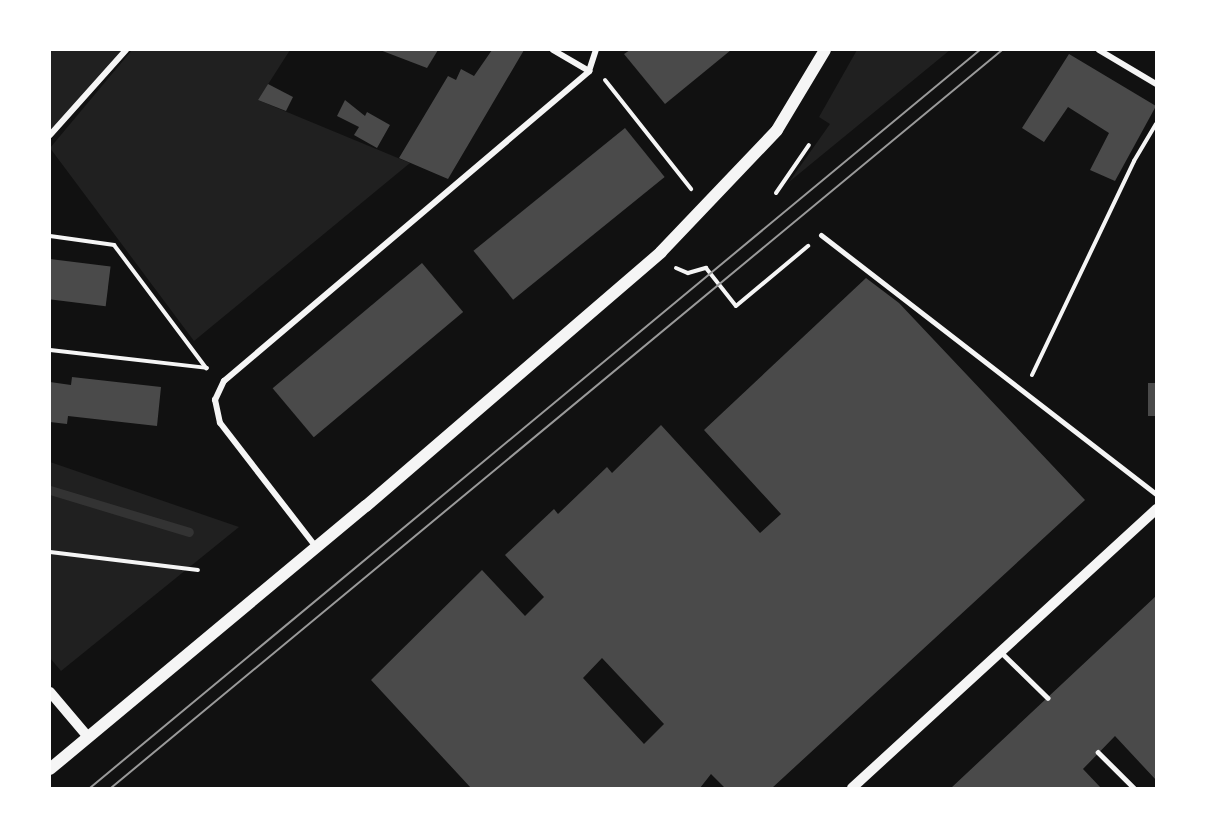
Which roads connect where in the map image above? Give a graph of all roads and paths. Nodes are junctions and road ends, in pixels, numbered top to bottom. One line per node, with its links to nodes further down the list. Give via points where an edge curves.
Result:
1 (126, 50): 9 (street)
2 (553, 50): 6 (street)
3 (596, 50): 6 (street)
4 (825, 50): 12 (main road, via 777,130)
5 (1099, 50): 7 (street)
6 (589, 71): 12 (path, via 609,82); 19 (street)
7 (1156, 84)
8 (1156, 124): 20 (path, via 1134,161)
9 (50, 135)
10 (809, 145): 11 (path)
11 (776, 193)
12 (705, 207): 16 (main road)
13 (820, 235): 20 (street)
14 (50, 236): 18 (path, via 114,245)
15 (810, 244): 16 (path, via 736,306 706,268 680,272)
16 (661, 252): 23 (main road)
17 (50, 350): 18 (path)
18 (206, 368): 19 (path)
19 (224, 381): 23 (street, via 215,400 220,423)
20 (1024, 392): 21 (street)
21 (1156, 494)
22 (1156, 509): 26 (street)
23 (316, 547): 29 (main road)
24 (50, 552): 25 (path)
25 (198, 570)
26 (1000, 651): 28 (lane); 32 (street)
27 (50, 692): 29 (street)
28 (1048, 698)
29 (88, 737): 31 (main road)
30 (1098, 752): 33 (lane)
31 (50, 769)
32 (852, 789)
33 (1134, 789)

